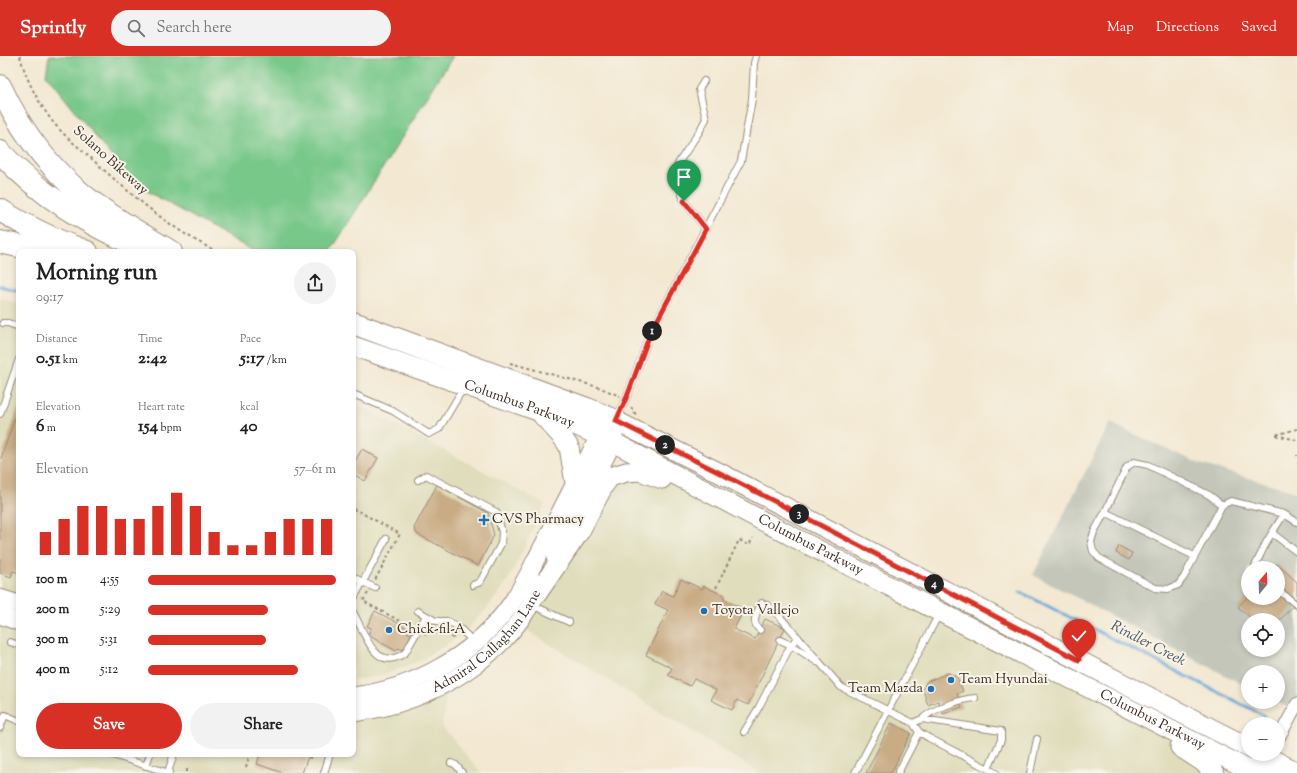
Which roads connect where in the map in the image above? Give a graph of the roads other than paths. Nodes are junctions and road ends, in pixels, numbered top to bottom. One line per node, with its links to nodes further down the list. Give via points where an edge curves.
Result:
1 (756, 56): 8 (lane, via 752,99 741,162)
2 (704, 81): 8 (lane, via 699,89 706,119 679,162 675,173 684,201)
3 (0, 86): 13 (highway, via 32,140 64,178 115,218)
4 (0, 142): 6 (highway)
5 (0, 152): 6 (highway)
6 (27, 180): 12 (highway, via 81,218)
7 (0, 210): 11 (highway, via 26,226)
8 (706, 229): 23 (lane, via 650,334)
9 (0, 242): 10 (highway)
10 (32, 249)
11 (80, 249)
12 (147, 249)
13 (166, 249)
14 (3, 323): 16 (lane)
15 (356, 325): 23 (highway, Columbus Parkway)
16 (16, 326)
17 (356, 347): 19 (main road, Columbus Parkway)
18 (16, 368): 22 (lane)
19 (465, 386): 20 (lane, via 439,428 429,434 393,411); 21 (main road, Columbus Parkway)
20 (356, 395)
21 (538, 411): 24 (main road, Columbus Parkway); 26 (main road, via 569,447)
22 (0, 414)
23 (616, 421): 24 (main road, Admiral Callaghan Lane); 61 (main road, Columbus Parkway)
24 (606, 439): 26 (main road, Admiral Callaghan Lane); 30 (main road, Columbus Parkway); 44 (main road, Admiral Callaghan Lane)
25 (418, 480): 39 (lane, via 426,475 496,512 502,532 501,544 480,582)
26 (575, 483): 60 (main road, Admiral Callaghan Lane, via 509,607)
27 (1222, 505): 28 (lane, via 1196,488 1148,465 1134,462 1127,467); 29 (lane, via 1231,501); 35 (lane)
28 (1105, 512): 35 (lane); 35 (lane, via 1091,542 1094,551 1099,558 1155,588 1168,589 1178,585)
29 (1284, 514): 31 (lane); 32 (lane)
30 (762, 520): 44 (main road, via 640,471 621,473 610,477 604,485 580,531); 48 (main road, Columbus Parkway)
31 (1297, 522)
32 (1272, 534): 34 (lane); 36 (lane)
33 (386, 539): 38 (lane)
34 (1297, 552)
35 (1194, 556)
36 (1257, 561)
37 (356, 578): 38 (lane)
38 (363, 582): 40 (lane); 41 (lane)
39 (473, 585)
40 (373, 588)
41 (356, 595)
42 (1285, 596): 46 (lane)
43 (0, 598): 45 (main road)
44 (534, 599): 53 (lane); 68 (main road, Admiral Callaghan Lane, via 507,636 477,664 449,682 385,707)
45 (16, 603)
46 (1297, 605)
47 (418, 611): 50 (lane)
48 (940, 612): 61 (main road, via 944,608 952,607 1038,649); 65 (main road, Columbus Parkway); 67 (lane)
49 (0, 615): 52 (main road)
50 (426, 616): 51 (lane, via 405,653 393,658 381,657 373,649); 60 (lane, via 457,626)
51 (356, 618)
52 (16, 621)
53 (569, 622)
54 (760, 630): 55 (lane, via 754,620 764,604 774,610)
55 (798, 637): 59 (lane); 62 (lane)
56 (780, 640): 59 (lane)
57 (10, 642): 58 (lane)
58 (16, 645)
59 (792, 645): 62 (lane); 75 (lane)
60 (476, 646): 63 (main road, Admiral Callaghan Lane, via 422,676 381,691)
61 (1079, 660): 78 (main road, Columbus Parkway)
62 (823, 666): 67 (lane, via 841,687)
63 (356, 695)
64 (975, 698): 70 (lane, via 964,699 927,714)
65 (1110, 699): 88 (main road, Columbus Parkway); 97 (main road, via 1203,762)
66 (1297, 704): 73 (street)
67 (888, 710): 72 (lane); 93 (lane)
68 (356, 712)
69 (2, 714): 71 (lane); 74 (lane)
70 (922, 719): 72 (lane); 87 (lane, via 1001,731 1001,740)
71 (16, 720)
72 (912, 722): 76 (lane)
73 (1285, 726)
74 (0, 728)
75 (744, 732)
76 (919, 732): 87 (lane); 94 (lane)
77 (1037, 738): 96 (lane)
78 (1241, 743)
79 (119, 757): 86 (lane)
80 (149, 757): 86 (lane)
81 (173, 757): 90 (lane)
82 (329, 757): 91 (lane)
83 (1267, 761): 88 (main road)
84 (1270, 761): 89 (main road)
85 (451, 763): 92 (lane)
86 (146, 766): 90 (lane)
87 (988, 769): 95 (lane)
88 (1252, 772)
89 (1297, 772)
90 (168, 773)
91 (324, 773)
92 (462, 773)
93 (855, 773)
94 (898, 773)
95 (996, 773)
96 (1030, 773)
97 (1214, 773)

